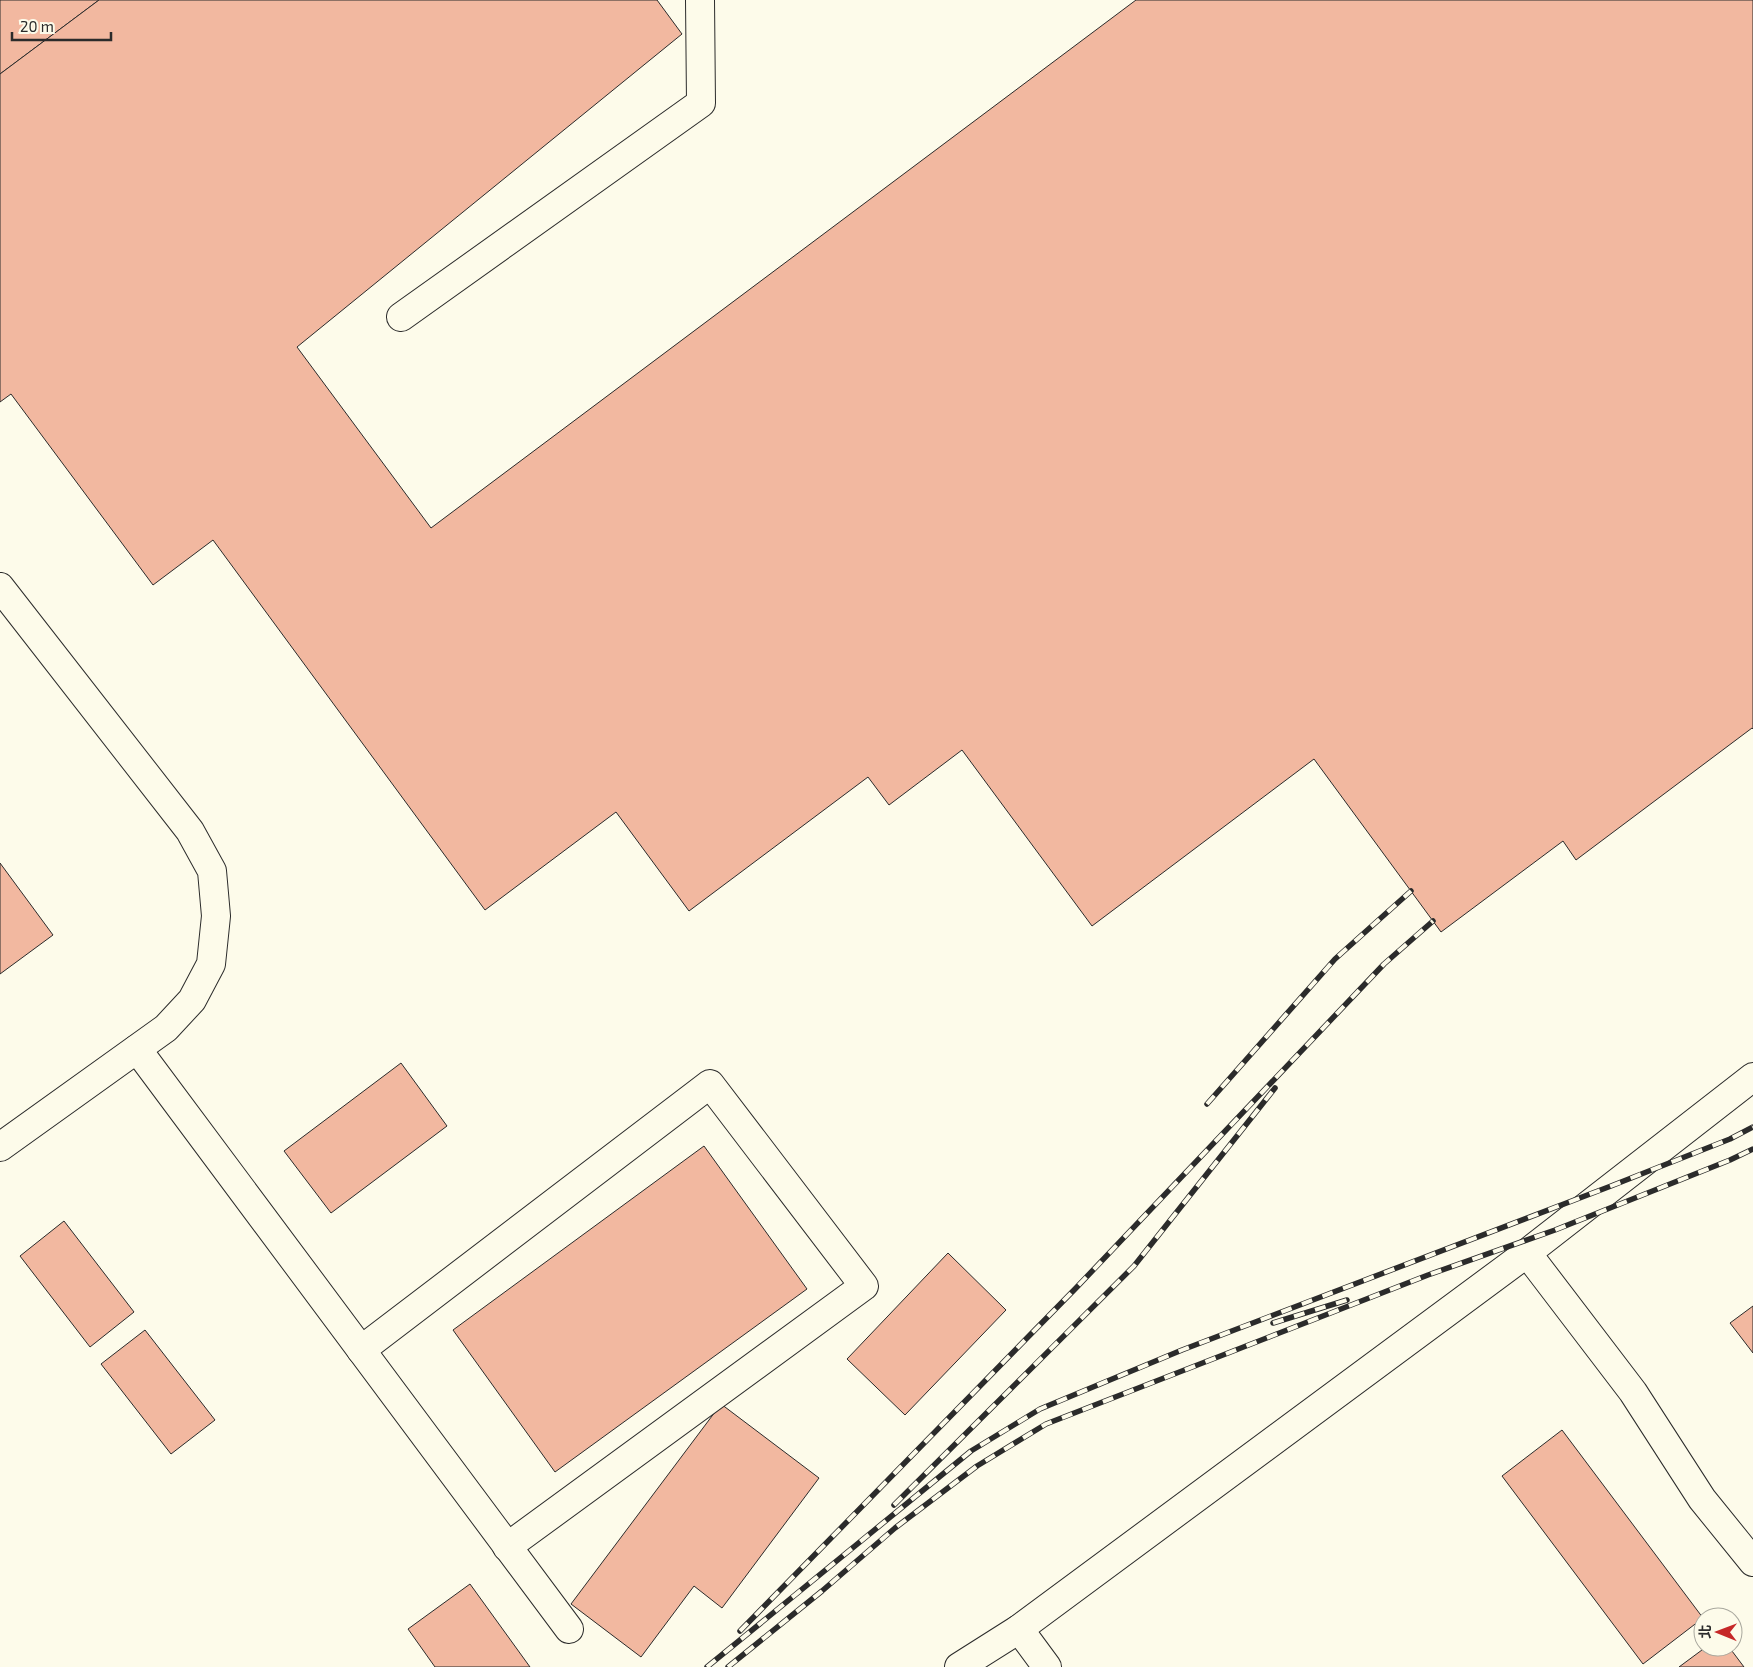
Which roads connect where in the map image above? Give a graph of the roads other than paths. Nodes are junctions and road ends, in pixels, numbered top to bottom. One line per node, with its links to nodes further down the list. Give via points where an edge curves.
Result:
1 (700, 0): 2 (lane, via 701,102)
2 (401, 317)
3 (0, 588): 4 (lane, via 190,831 212,871 216,916 211,964 192,1000 166,1028)
4 (137, 1049): 6 (lane); 8 (lane)
5 (1753, 1077): 7 (lane)
6 (0, 1147)
7 (1527, 1252): 10 (lane, via 1634,1392 1702,1499); 11 (lane)
8 (361, 1350): 9 (lane); 9 (lane, via 710,1084 864,1286)
9 (507, 1547): 12 (lane)
10 (1753, 1562)
11 (1019, 1629): 13 (lane); 14 (lane)
12 (569, 1630)
13 (959, 1667)
14 (1047, 1667)

